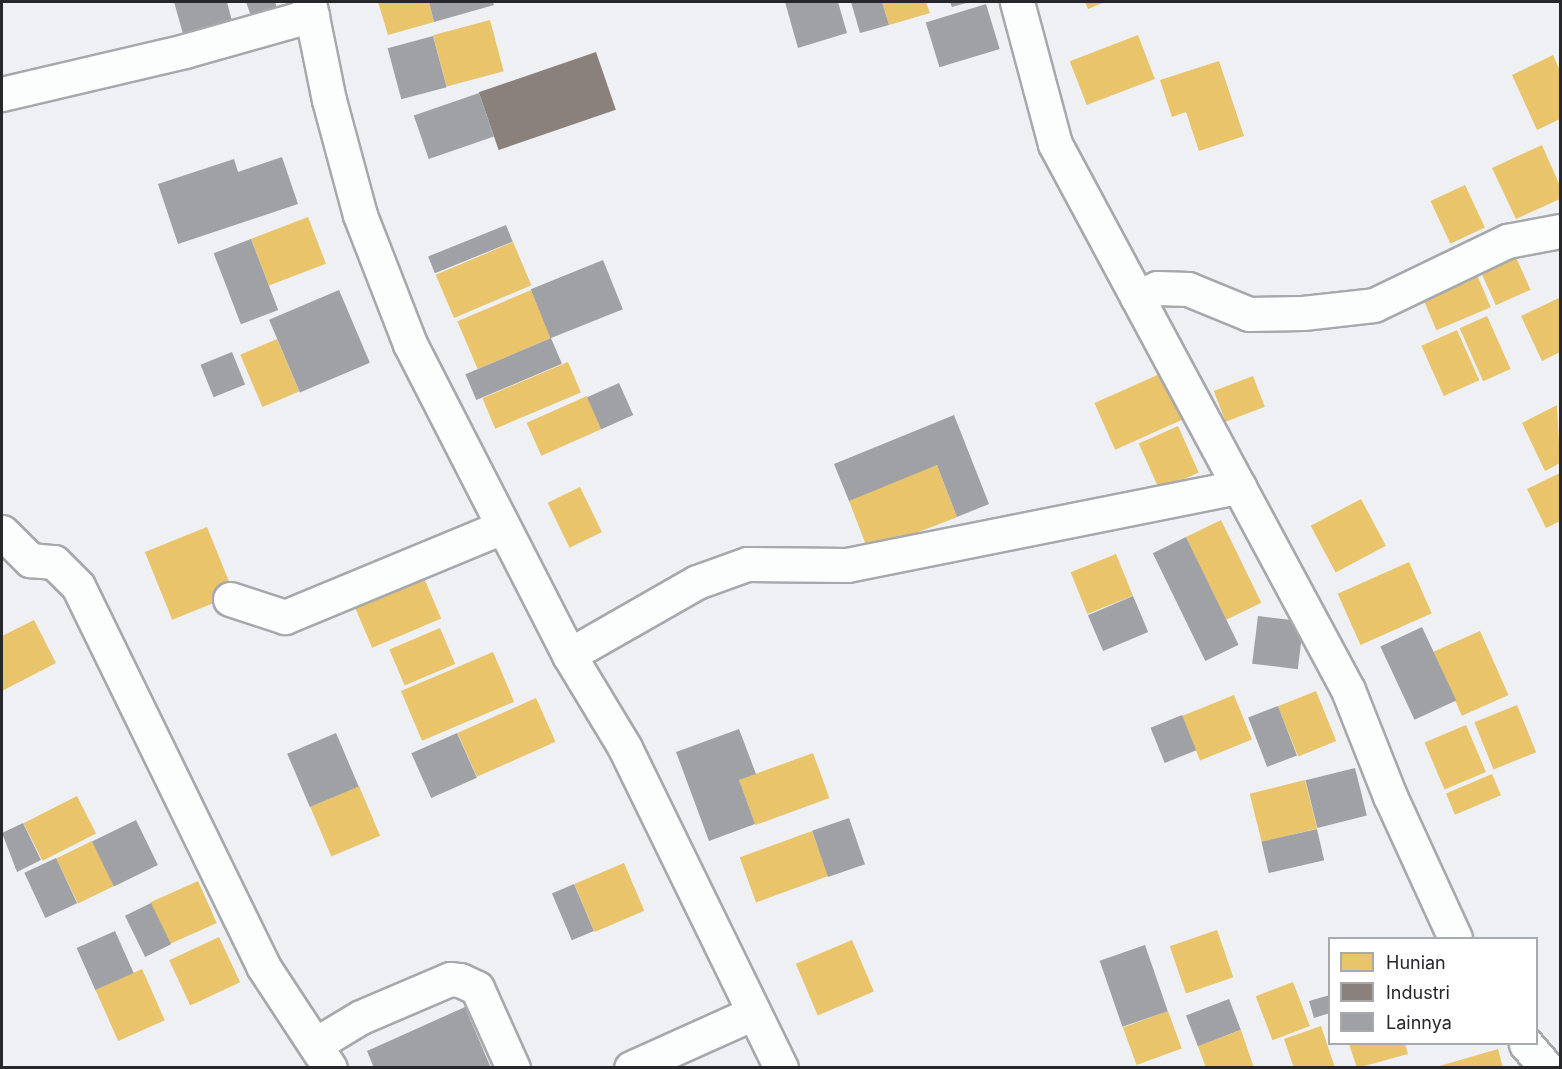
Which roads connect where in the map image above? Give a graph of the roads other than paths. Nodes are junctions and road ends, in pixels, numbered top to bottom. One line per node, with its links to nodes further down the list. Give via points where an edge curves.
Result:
1 (1017, 2): 5 (street, via 1055,144)
2 (310, 8): 3 (street, via 185,51); 7 (street, via 329,100 360,215 410,344)
3 (2, 94)
4 (1560, 231): 5 (street, via 1507,242 1374,305 1249,314 1188,289 1157,288)
5 (1137, 297): 6 (street)
6 (1239, 487): 10 (street, via 847,565 747,564 697,582); 11 (street, via 1348,690 1390,796)
7 (502, 527): 9 (street, via 285,617); 10 (street)
8 (2, 532): 14 (street, via 30,560 54,562 78,586 263,966)
9 (230, 599)
10 (569, 655): 12 (street, via 625,748)
11 (1454, 937)
12 (752, 1014): 16 (street); 17 (street)
13 (1527, 1045): 18 (street)
14 (323, 1056): 15 (street, via 362,1017 450,979 477,988)
15 (513, 1068)
16 (631, 1068)
17 (781, 1068)
18 (1547, 1068)

